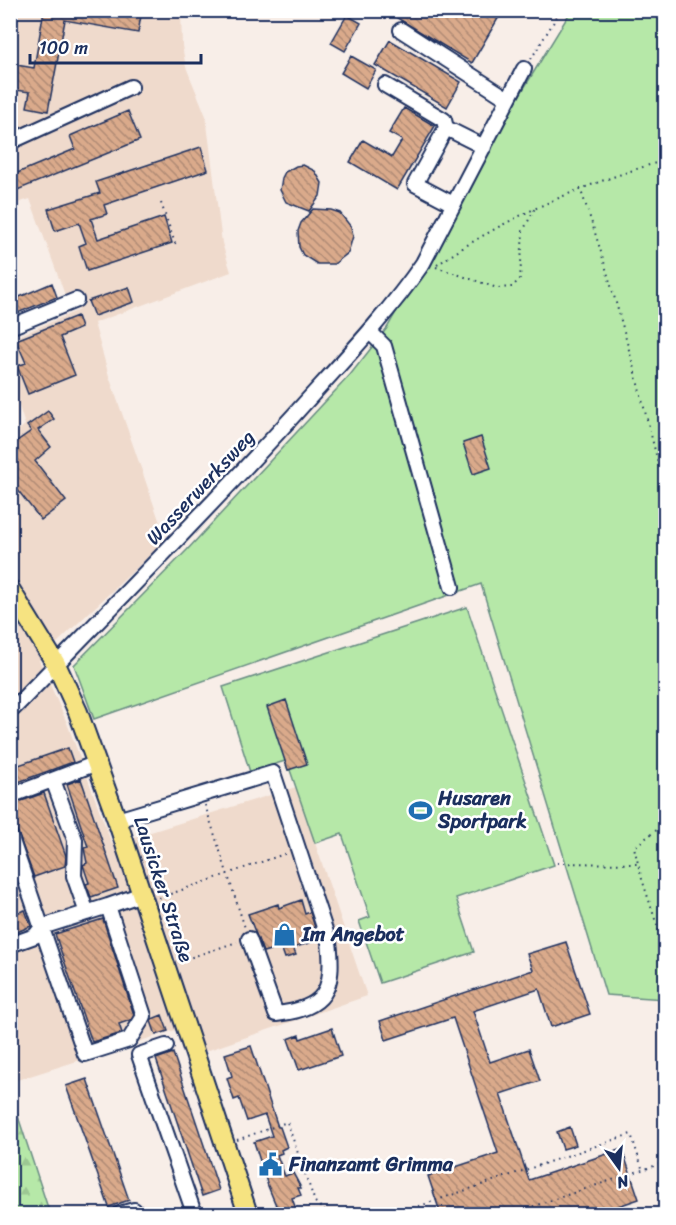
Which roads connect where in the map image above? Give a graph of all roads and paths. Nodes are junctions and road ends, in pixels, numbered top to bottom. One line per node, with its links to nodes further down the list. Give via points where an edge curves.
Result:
1 (561, 10): 3 (path)
2 (401, 30): 6 (street)
3 (524, 69): 6 (street, Wasserwerksweg)
4 (385, 85): 7 (street, via 444,120)
5 (131, 87): 8 (street)
6 (508, 99): 9 (street, Wasserwerksweg)
7 (446, 128): 9 (street); 13 (street, via 415,184)
8 (10, 142)
9 (484, 147): 13 (street, Wasserwerksweg)
10 (666, 160): 11 (path)
11 (580, 188): 14 (path); 19 (path)
12 (161, 203): 15 (path)
13 (453, 204): 18 (street, Wasserwerksweg, via 423,263)
14 (535, 208): 14 (path, via 523,231 520,279 512,287 497,288 434,267)
15 (176, 246)
16 (76, 300): 17 (street)
17 (10, 327)
18 (370, 332): 20 (street, via 384,346); 22 (street, Wasserwerksweg, via 220,496)
19 (666, 494)
20 (452, 587)
21 (10, 589): 22 (main road, Lausicker Straße)
22 (56, 664): 23 (street, Wasserwerksweg); 24 (main road, Lausicker Straße)
23 (10, 710)
24 (97, 763): 25 (street); 28 (main road, Lausicker Straße)
25 (53, 780): 27 (street); 37 (street, via 75,840 74,876)
26 (202, 795): 28 (street); 31 (street, via 273,773); 34 (path)
27 (10, 796)
28 (117, 820): 35 (main road, Lausicker Straße)
29 (666, 823): 33 (path, via 634,847)
30 (10, 835): 38 (street)
31 (298, 849): 34 (path); 39 (street, via 329,942 332,967 327,991 315,1004 276,1014)
32 (557, 863): 33 (path)
33 (638, 864): 41 (path)
34 (228, 874): 35 (path); 39 (path)
35 (143, 898): 36 (street); 42 (main road, Lausicker Straße)
36 (108, 906): 37 (street); 38 (street, via 144,1016 129,1040 85,1054)
37 (87, 913): 38 (street)
38 (42, 927): 40 (street, via 35,936)
39 (249, 939): 42 (path)
40 (10, 945)
41 (666, 953)
42 (166, 966): 44 (main road, Lausicker Straße)
43 (166, 1046): 49 (street, via 139,1055 194,1213)
44 (225, 1144): 50 (main road, Lausicker Straße); 51 (path, via 287,1122 315,1202)
45 (666, 1162): 46 (path)
46 (643, 1171): 52 (path, via 631,1134); 53 (path)
47 (120, 1215): 48 (street, via 134,1210)
48 (136, 1215)
49 (190, 1215)
50 (248, 1215)
51 (328, 1215)
52 (396, 1215)
53 (510, 1215)

